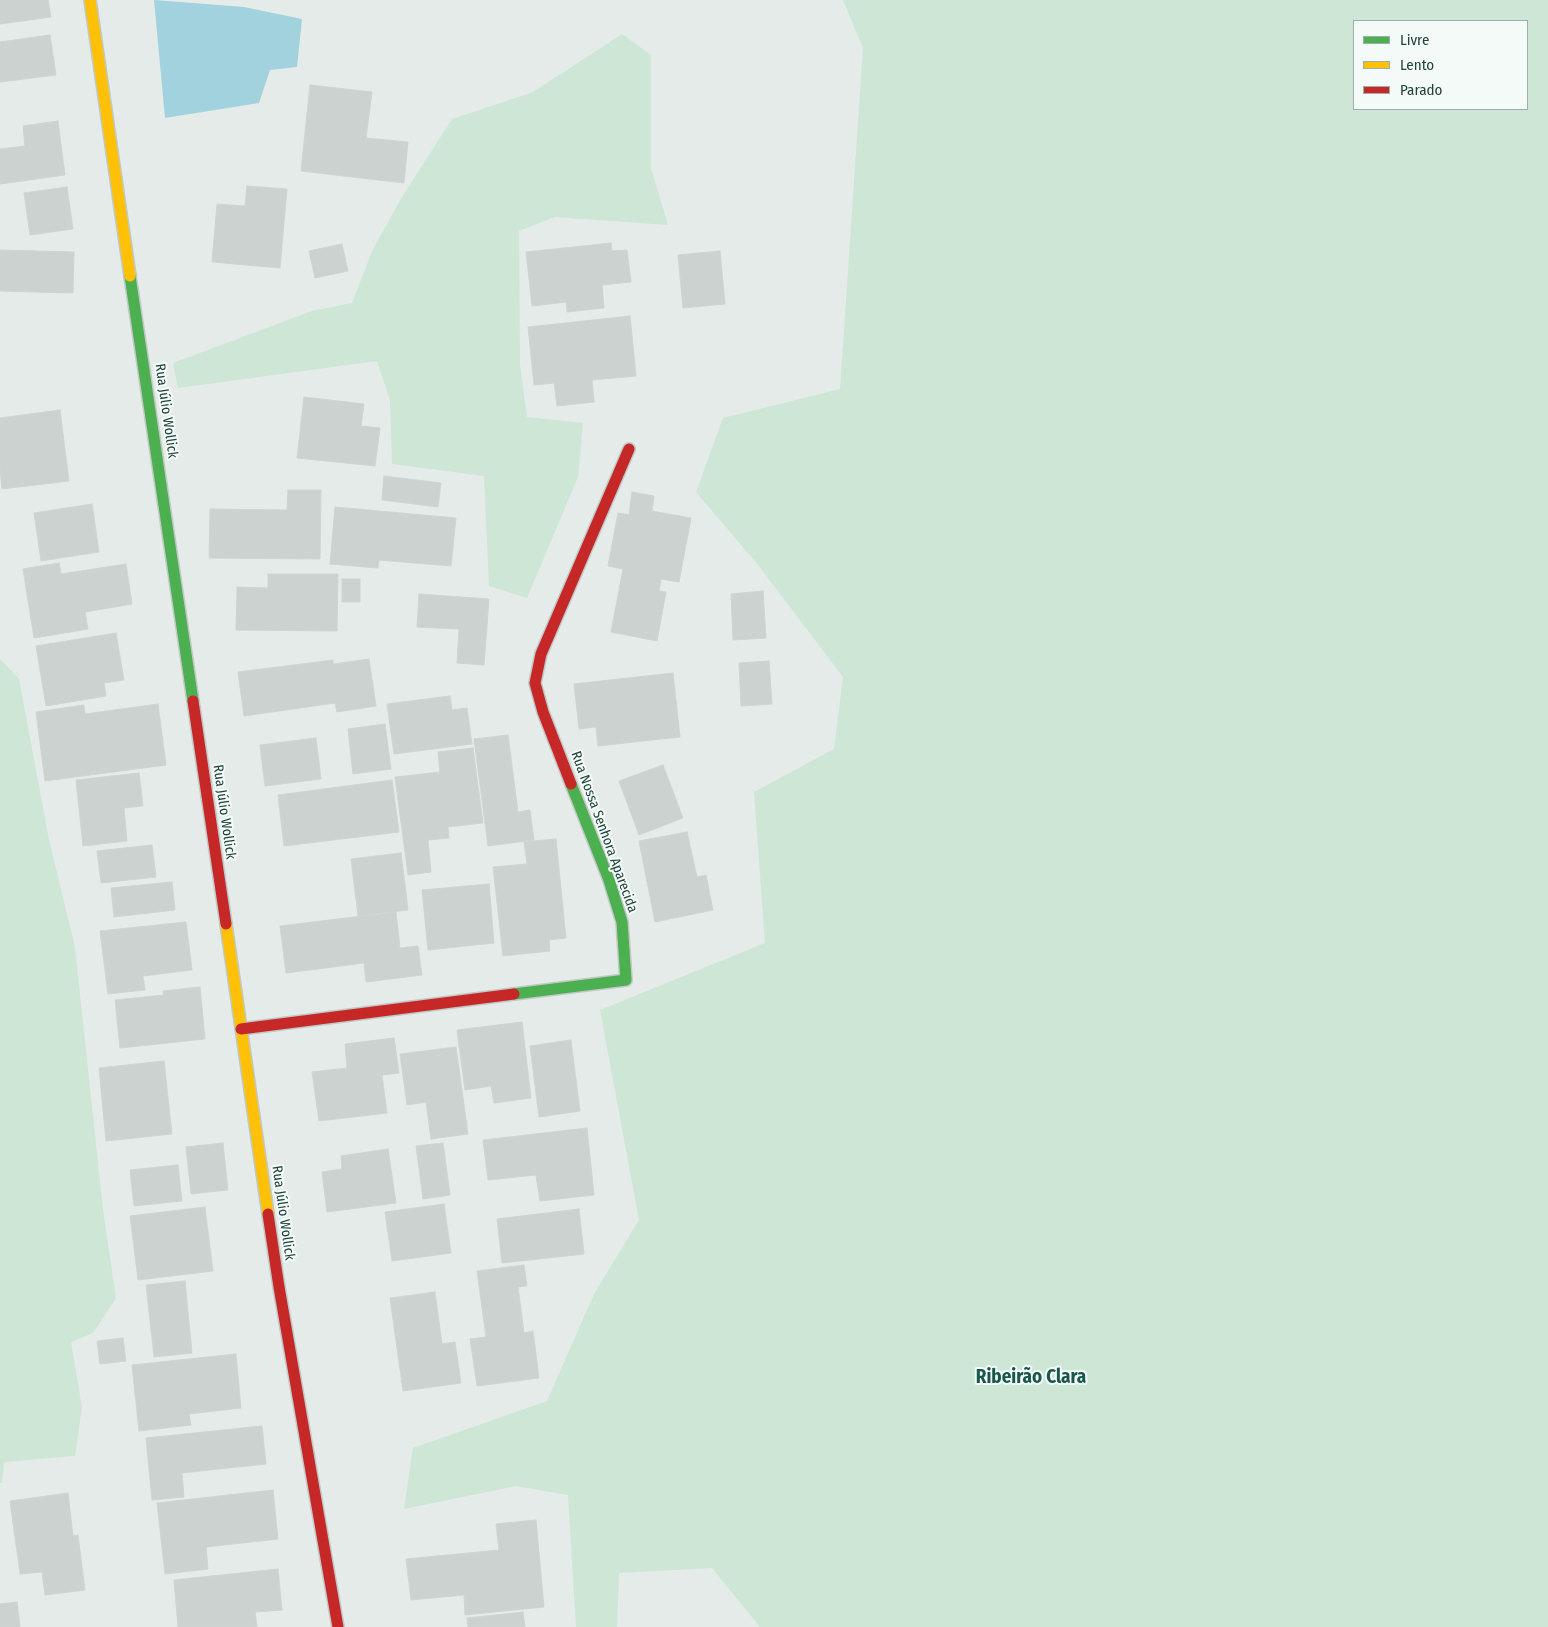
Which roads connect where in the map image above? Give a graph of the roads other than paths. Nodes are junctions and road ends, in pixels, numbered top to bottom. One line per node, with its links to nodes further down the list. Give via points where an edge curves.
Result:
1 (90, 0): 3 (street, Rua Júlio Wollick)
2 (629, 448): 3 (street, Rua Nossa Senhora Aparecida, via 540,654 535,683 622,922 626,980)
3 (241, 1029): 4 (street, Rua Júlio Wollick, via 279,1287)
4 (338, 1627)

